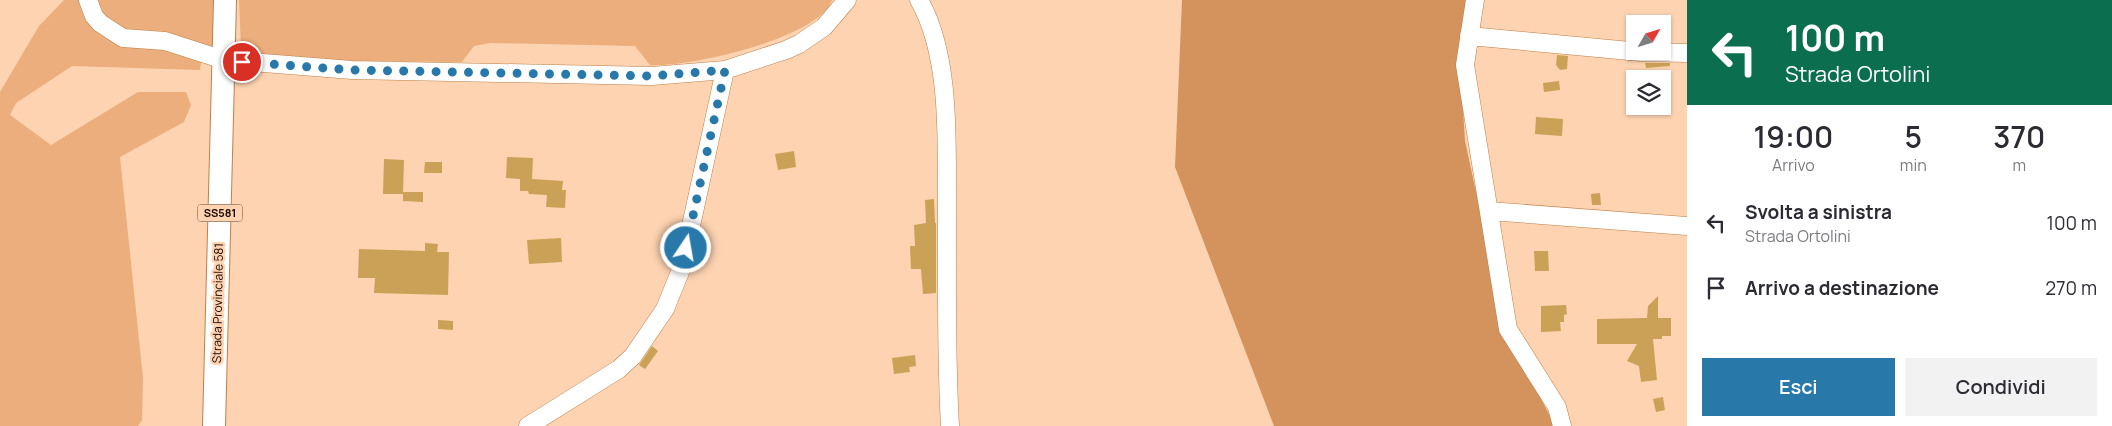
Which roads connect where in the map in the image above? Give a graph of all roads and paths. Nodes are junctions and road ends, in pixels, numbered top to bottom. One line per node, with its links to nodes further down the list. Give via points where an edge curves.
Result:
1 (88, 0): 8 (street, via 94,16 122,38 165,41)
2 (225, 0): 8 (main road, Strada Provinciale 581 / SS581)
3 (847, 0): 9 (street, via 824,28 799,44)
4 (919, 0): 14 (street, via 929,17 946,95)
5 (1476, 0): 6 (street)
6 (1469, 36): 7 (street); 10 (street, via 1464,65)
7 (1687, 54)
8 (224, 60): 9 (street, via 352,70 652,76); 12 (main road, Strada Provinciale 581 / SS581)
9 (725, 70): 13 (street, via 682,267 665,309 633,356 619,369)
10 (1489, 212): 11 (street); 15 (street, via 1508,329 1557,408)
11 (1687, 226)
12 (214, 426)
13 (528, 426)
14 (950, 426)
15 (1562, 426)

